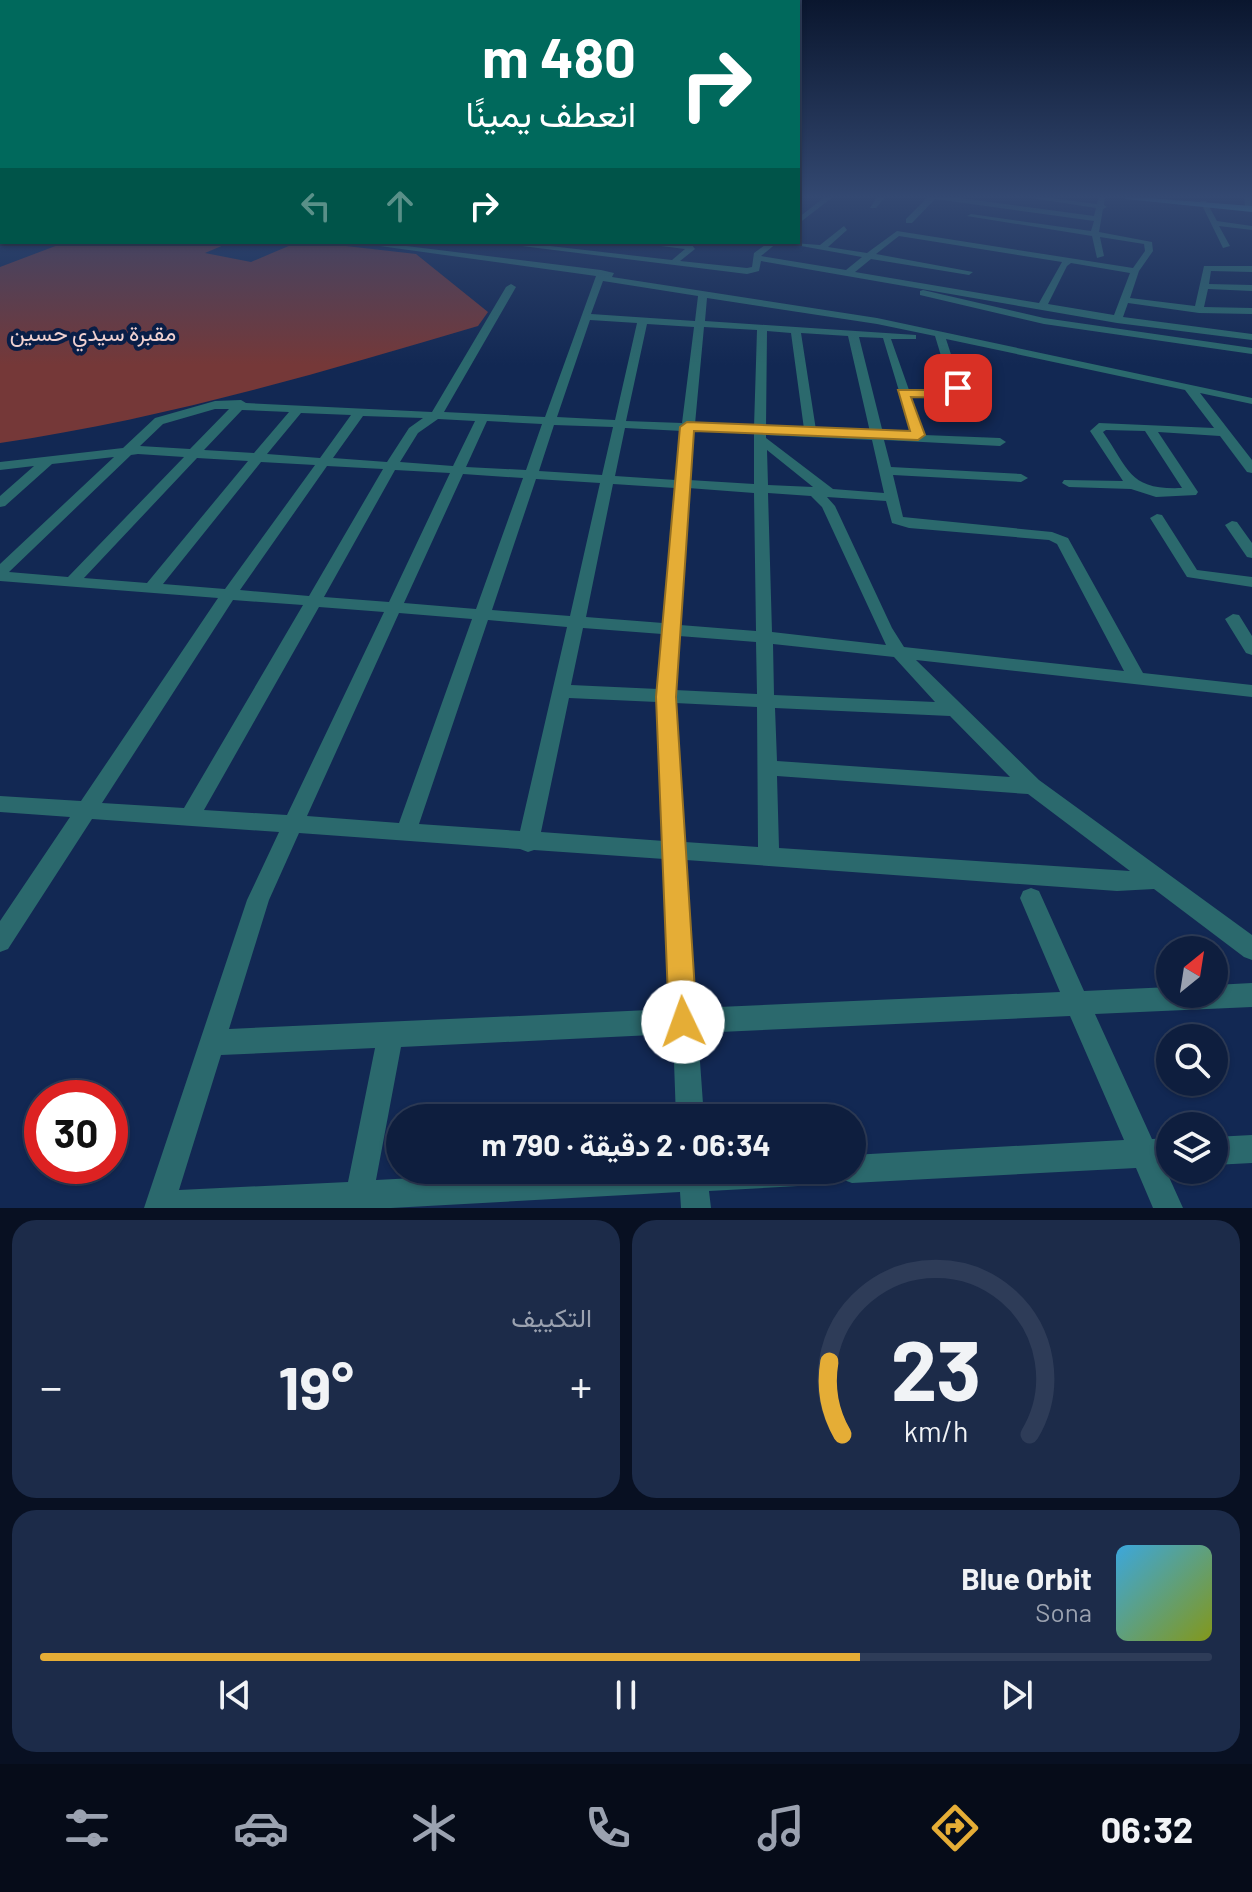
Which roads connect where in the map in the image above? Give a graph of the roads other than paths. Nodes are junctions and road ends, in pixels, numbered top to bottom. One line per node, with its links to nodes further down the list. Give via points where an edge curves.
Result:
1 (430, 252): 25 (street)
2 (557, 252): 18 (street, via 665,266)
3 (608, 252): 16 (street)
4 (685, 252): 16 (street)
5 (763, 252): 14 (street)
6 (847, 252): 12 (street)
7 (872, 252): 12 (street)
8 (970, 252): 15 (street)
9 (1099, 252): 13 (street)
10 (1148, 252): 21 (street)
11 (926, 255): 19 (street)
12 (868, 256): 19 (street); 23 (street)
13 (1100, 256)
14 (757, 258): 18 (street, via 757,268 750,271); 22 (street)
15 (978, 258): 17 (street); 19 (street); 30 (street)
16 (675, 261): 18 (street)
17 (1064, 261): 21 (street); 35 (street)
18 (696, 264)
19 (918, 264)
20 (1252, 269): 26 (street, via 1208,268)
21 (1135, 271): 33 (street)
22 (826, 272): 23 (street); 24 (street); 34 (street)
23 (849, 272): 30 (street)
24 (783, 274)
25 (600, 276): 28 (street); 38 (street)
26 (1202, 286): 29 (street); 36 (street)
27 (511, 287): 57 (street)
28 (687, 288): 31 (street); 32 (street)
29 (1252, 288)
30 (957, 290): 34 (street); 35 (street)
31 (703, 293): 42 (street); 46 (street)
32 (761, 297)
33 (1125, 300): 36 (street); 39 (street)
34 (949, 301): 49 (street)
35 (1042, 306): 39 (street)
36 (1199, 310): 37 (street)
37 (1252, 311)
38 (586, 317): 40 (street); 59 (street)
39 (1117, 320): 41 (street)
40 (642, 322): 42 (street); 60 (street)
41 (1138, 323): 47 (street); 49 (street)
42 (697, 326): 43 (street); 61 (street)
43 (762, 330): 44 (street); 65 (street)
44 (796, 332): 45 (street); 63 (street)
45 (853, 334): 46 (street); 66 (street)
46 (940, 336): 51 (street); 52 (street, via 957,391)
47 (1252, 337)
48 (887, 340): 52 (street)
49 (1193, 343): 50 (street)
50 (1252, 351)
51 (1188, 386): 53 (street); 64 (street)
52 (903, 393): 67 (street)
53 (1249, 397)
54 (241, 404): 55 (street); 69 (street, via 168,417); 70 (street)
55 (299, 407): 56 (street); 72 (street)
56 (360, 411): 57 (street); 73 (street)
57 (437, 414): 58 (street); 75 (street, via 413,431)
58 (483, 416): 59 (street); 77 (street)
59 (550, 420): 60 (street); 79 (street)
60 (619, 423): 61 (street); 80 (street)
61 (687, 427): 65 (street); 82 (street)
62 (1149, 428): 64 (street); 84 (street, via 1096,429); 84 (street, via 1191,492 1151,492)
63 (810, 431): 65 (street); 66 (street)
64 (1220, 432): 76 (street)
65 (760, 434): 85 (street); 86 (street)
66 (875, 434): 67 (street); 78 (street)
67 (918, 435): 68 (street)
68 (1000, 442)
69 (127, 451): 70 (street); 71 (street); 92 (street)
70 (192, 454): 72 (street); 93 (street)
71 (51, 458): 74 (street); 88 (street)
72 (258, 458): 73 (street); 95 (street)
73 (323, 462): 75 (street); 96 (street)
74 (0, 466)
75 (391, 466): 77 (street); 97 (street)
76 (1252, 469)
77 (458, 470): 79 (street); 98 (street)
78 (884, 471): 81 (street); 87 (street)
79 (531, 474): 80 (street); 99 (street)
80 (606, 478): 82 (street); 101 (street)
81 (1021, 478)
82 (682, 482): 85 (street); 102 (street)
83 (1069, 483): 84 (street)
84 (1133, 485)
85 (761, 487): 86 (street); 103 (street)
86 (821, 492): 87 (street); 105 (street, via 873,609)
87 (890, 497): 106 (street, via 895,517 904,523 1063,541)
88 (0, 503)
89 (1157, 518): 94 (street, via 1192,574)
90 (1232, 525): 91 (street)
91 (1252, 554)
92 (0, 574): 93 (street)
93 (72, 581): 95 (street)
94 (1252, 582)
95 (151, 588): 96 (street)
96 (229, 594): 97 (street); 115 (street)
97 (313, 601): 98 (street); 116 (street)
98 (394, 607): 99 (street); 117 (street)
99 (482, 615): 101 (street); 118 (street)
100 (1233, 619): 104 (street)
101 (575, 623): 102 (street); 107 (street)
102 (669, 630): 103 (street); 109 (street)
103 (764, 637): 105 (street); 110 (street)
104 (1252, 649)
105 (898, 651): 106 (street); 111 (street)
106 (1137, 678): 108 (street)
107 (562, 691): 109 (street); 119 (street)
108 (1252, 691)
109 (666, 697): 110 (street); 120 (street)
110 (765, 702): 111 (street); 112 (street)
111 (955, 710): 113 (street)
112 (766, 768): 113 (street); 121 (street)
113 (1032, 786): 122 (street)
114 (0, 804): 115 (street)
115 (87, 809): 116 (street); 124 (street)
116 (189, 818): 117 (street)
117 (293, 825): 118 (street); 130 (street, via 258,900)
118 (406, 833): 119 (street)
119 (528, 843): 120 (street)
120 (675, 852): 121 (street); 128 (street)
121 (769, 858): 122 (street, via 1117,881)
122 (1155, 879): 125 (street)
123 (1031, 898): 127 (street)
124 (0, 941)
125 (1252, 949)
126 (1252, 995): 127 (street)
127 (1077, 1000): 128 (street); 134 (street)
128 (683, 1022): 129 (street); 131 (street)
129 (390, 1036): 130 (street); 140 (street)
130 (211, 1043): 141 (street)
131 (689, 1104)
132 (1252, 1149): 133 (street)
133 (1228, 1150)
134 (1156, 1151)
135 (1156, 1153): 136 (street)
136 (866, 1168)
137 (578, 1184): 140 (street)
138 (695, 1184): 142 (street)
139 (1163, 1184): 143 (street)
140 (358, 1203): 141 (street)
141 (159, 1207)
142 (696, 1208)
143 (1168, 1208)

